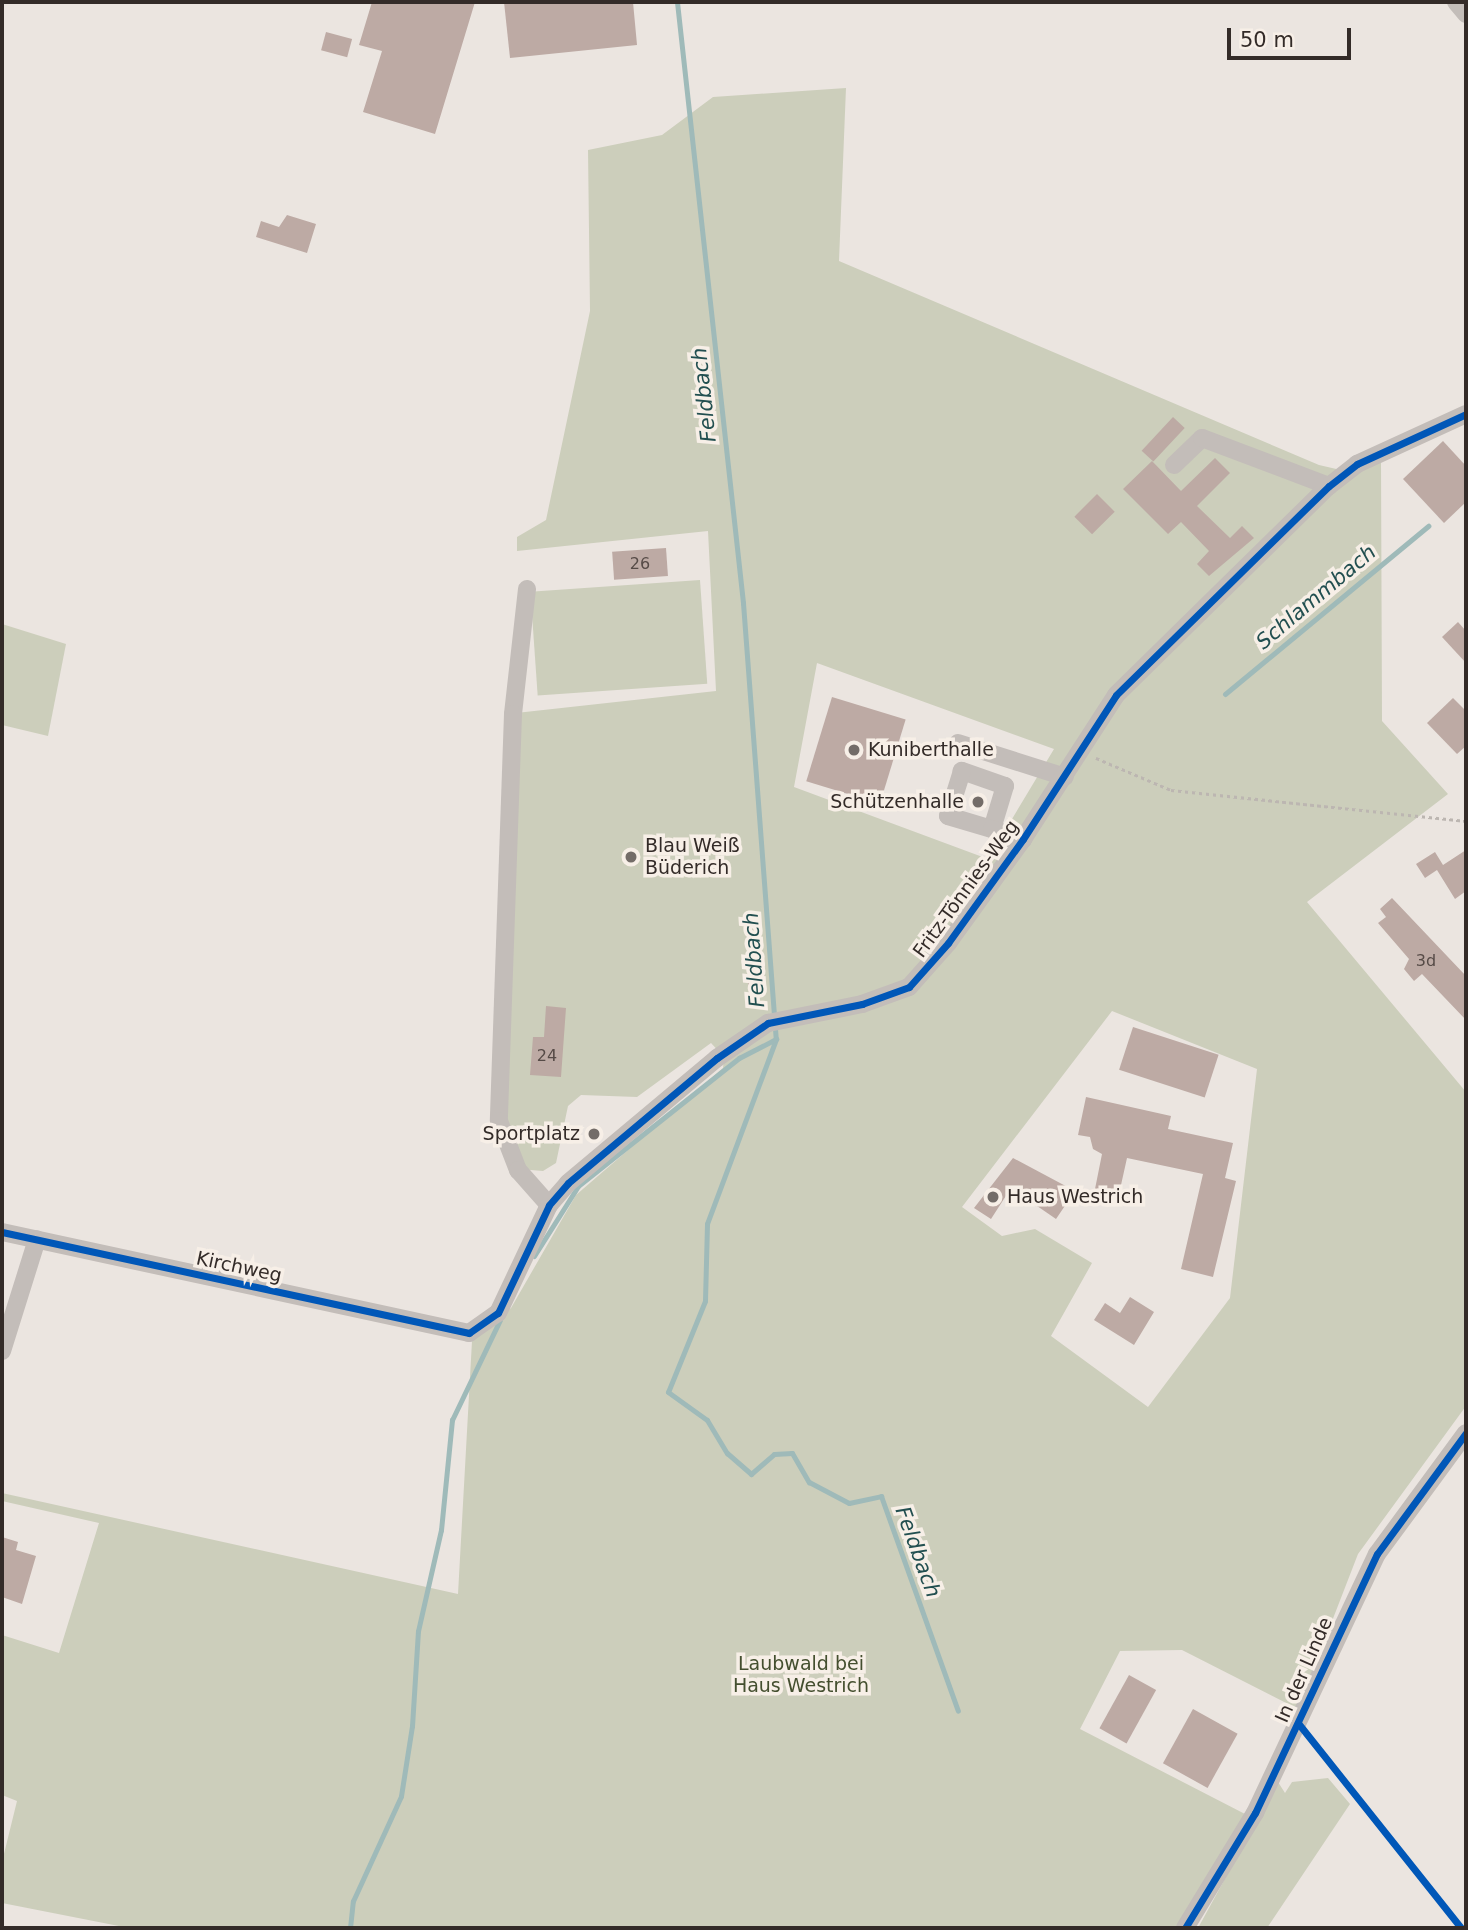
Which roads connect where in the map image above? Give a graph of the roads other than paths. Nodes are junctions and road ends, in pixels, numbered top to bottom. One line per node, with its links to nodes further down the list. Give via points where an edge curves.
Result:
1 (1456, 2): 2 (street)
2 (1466, 14)
3 (1466, 414): 5 (street, Fritz-Tönnies-Weg, via 1368,458)
4 (1174, 465): 5 (street, via 1202,438)
5 (1329, 486): 8 (street, Fritz-Tönnies-Weg, via 1116,695)
6 (527, 589): 11 (street, via 513,714 499,1121 518,1170)
7 (958, 743): 8 (street)
8 (1065, 777): 10 (street, Fritz-Tönnies-Weg)
9 (992, 829): 10 (street)
10 (1023, 839): 11 (street, Fritz-Tönnies-Weg, via 948,943 908,987 887,998 774,1022 717,1058)
11 (549, 1205): 14 (street, Fritz-Tönnies-Weg, via 498,1314)
12 (2, 1232): 13 (street, Kirchweg)
13 (37, 1239): 14 (street, Kirchweg); 15 (street)
14 (469, 1333)
15 (2, 1351)
16 (1466, 1433): 17 (street, In der Linde, via 1377,1554 1255,1813)
17 (1185, 1928)

